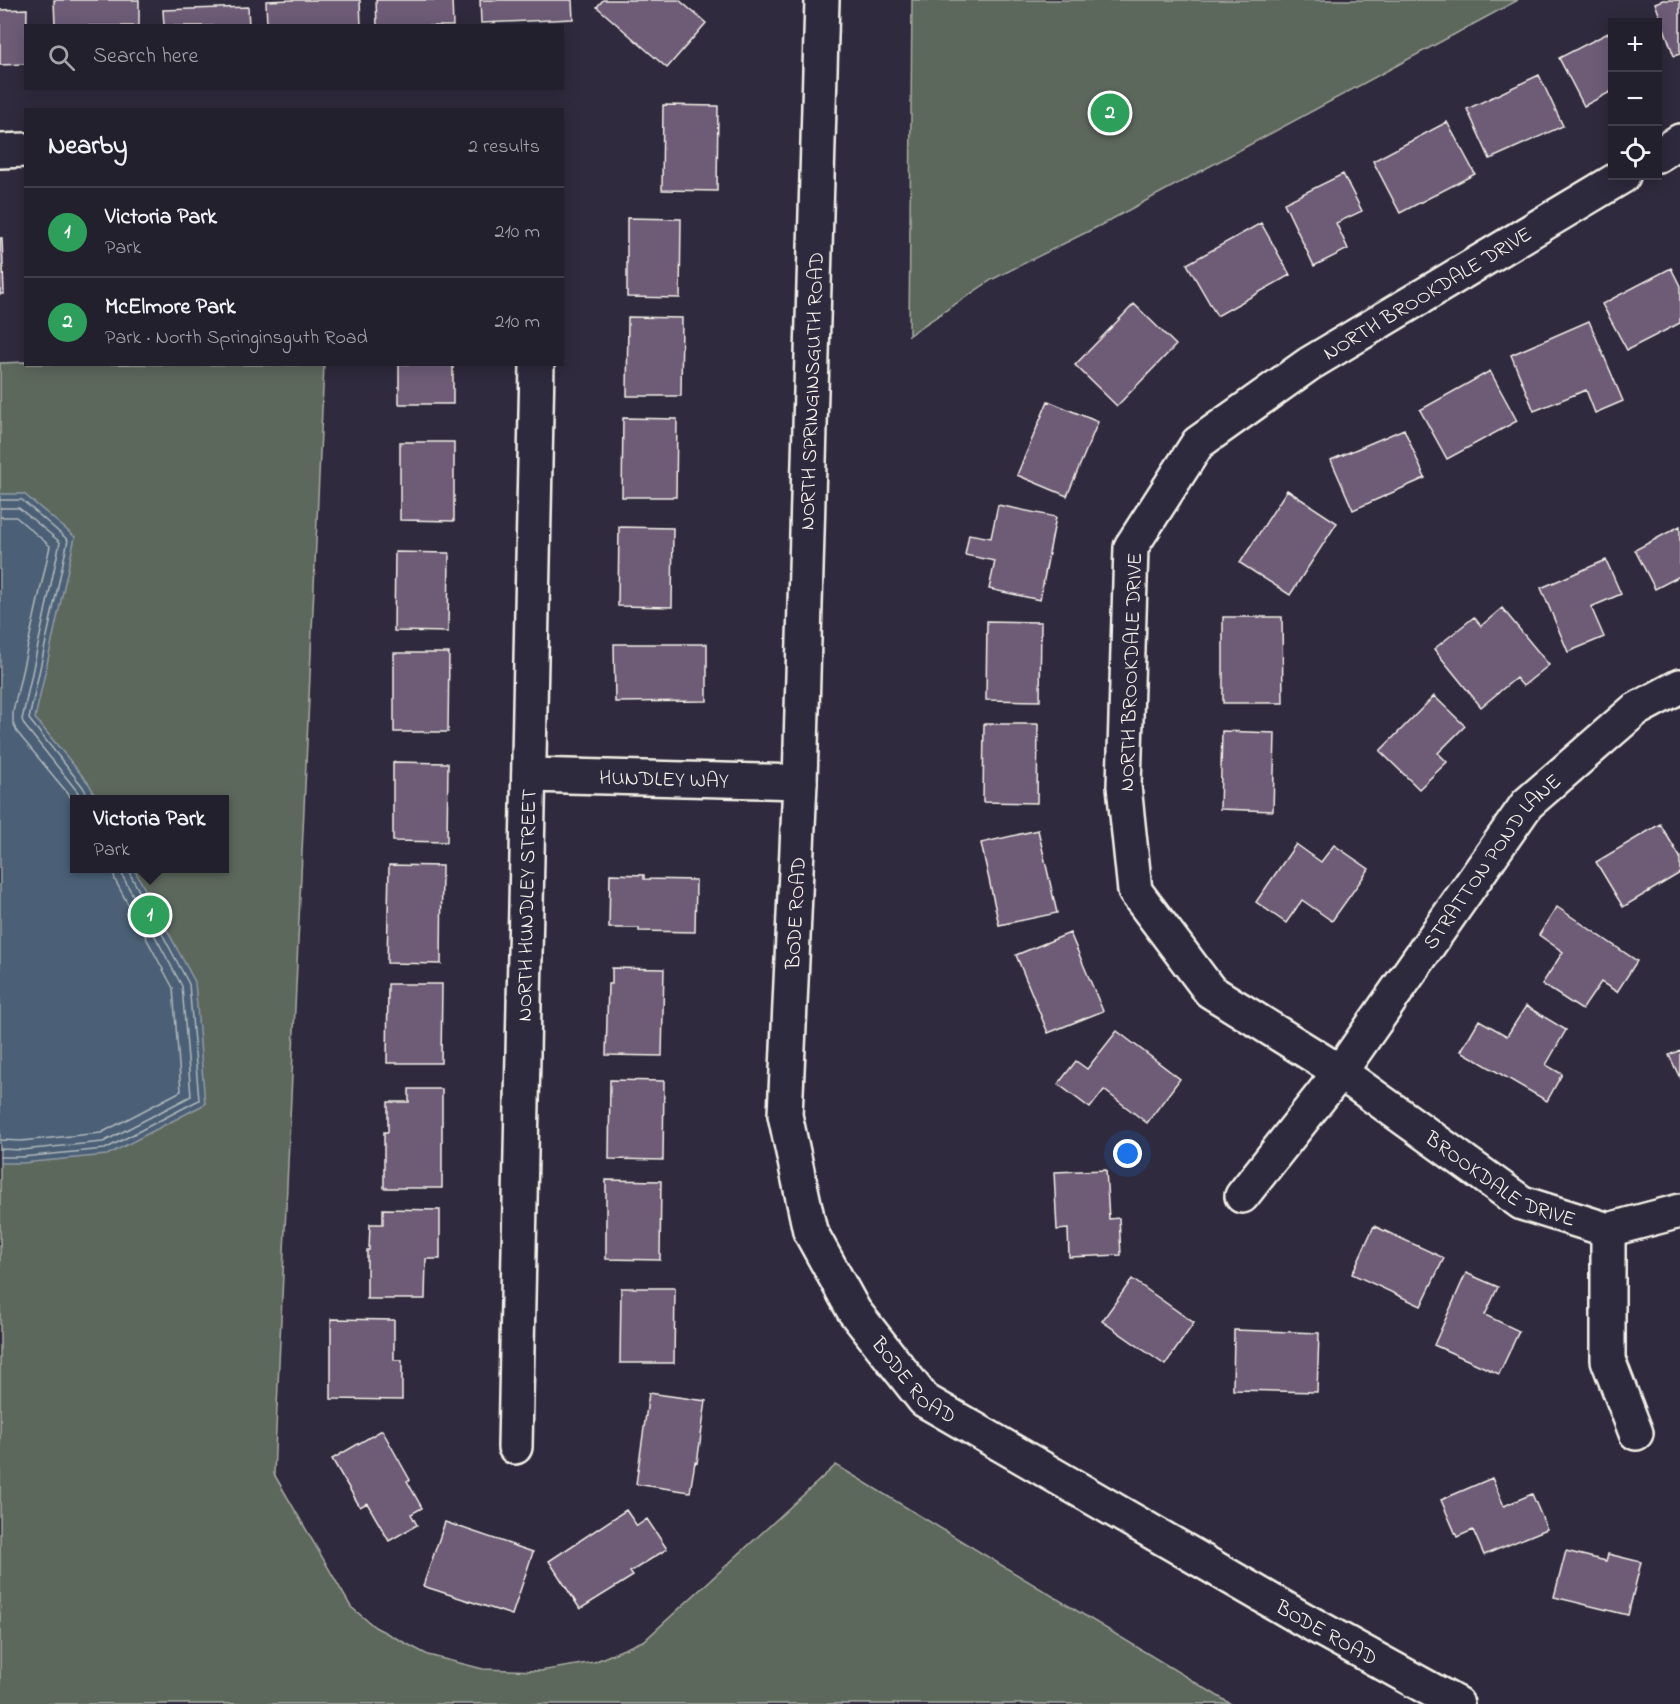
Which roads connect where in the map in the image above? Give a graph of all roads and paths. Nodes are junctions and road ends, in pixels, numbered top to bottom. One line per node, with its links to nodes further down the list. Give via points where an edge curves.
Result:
1 (822, 0): 10 (street, NORTH SPRINGINSGUTH ROAD)
2 (1680, 141): 5 (street)
3 (24, 150): 4 (street)
4 (0, 151)
5 (1662, 152)
6 (1616, 180): 11 (street, NORTH BROOKDALE DRIVE, via 1309,364 1198,443 1131,547 1124,786 1135,891 1210,991)
7 (537, 366): 9 (street, NORTH HUNDLEY STREET)
8 (1680, 686): 11 (street, STRATTON POND LANE, via 1635,710 1527,804)
9 (529, 775): 10 (street, HUNDLEY WAY); 16 (street, NORTH HUNDLEY STREET)
10 (801, 782): 17 (street, BODE ROAD, via 785,1115 810,1231 854,1311 924,1400)
11 (1340, 1072): 12 (street, STRATTON POND LANE); 14 (street, BROOKDALE DRIVE, via 1522,1203)
12 (1242, 1196)
13 (1680, 1211): 14 (street)
14 (1608, 1230): 15 (street, via 1608,1360)
15 (1636, 1433)
16 (515, 1447)
17 (1457, 1704)

